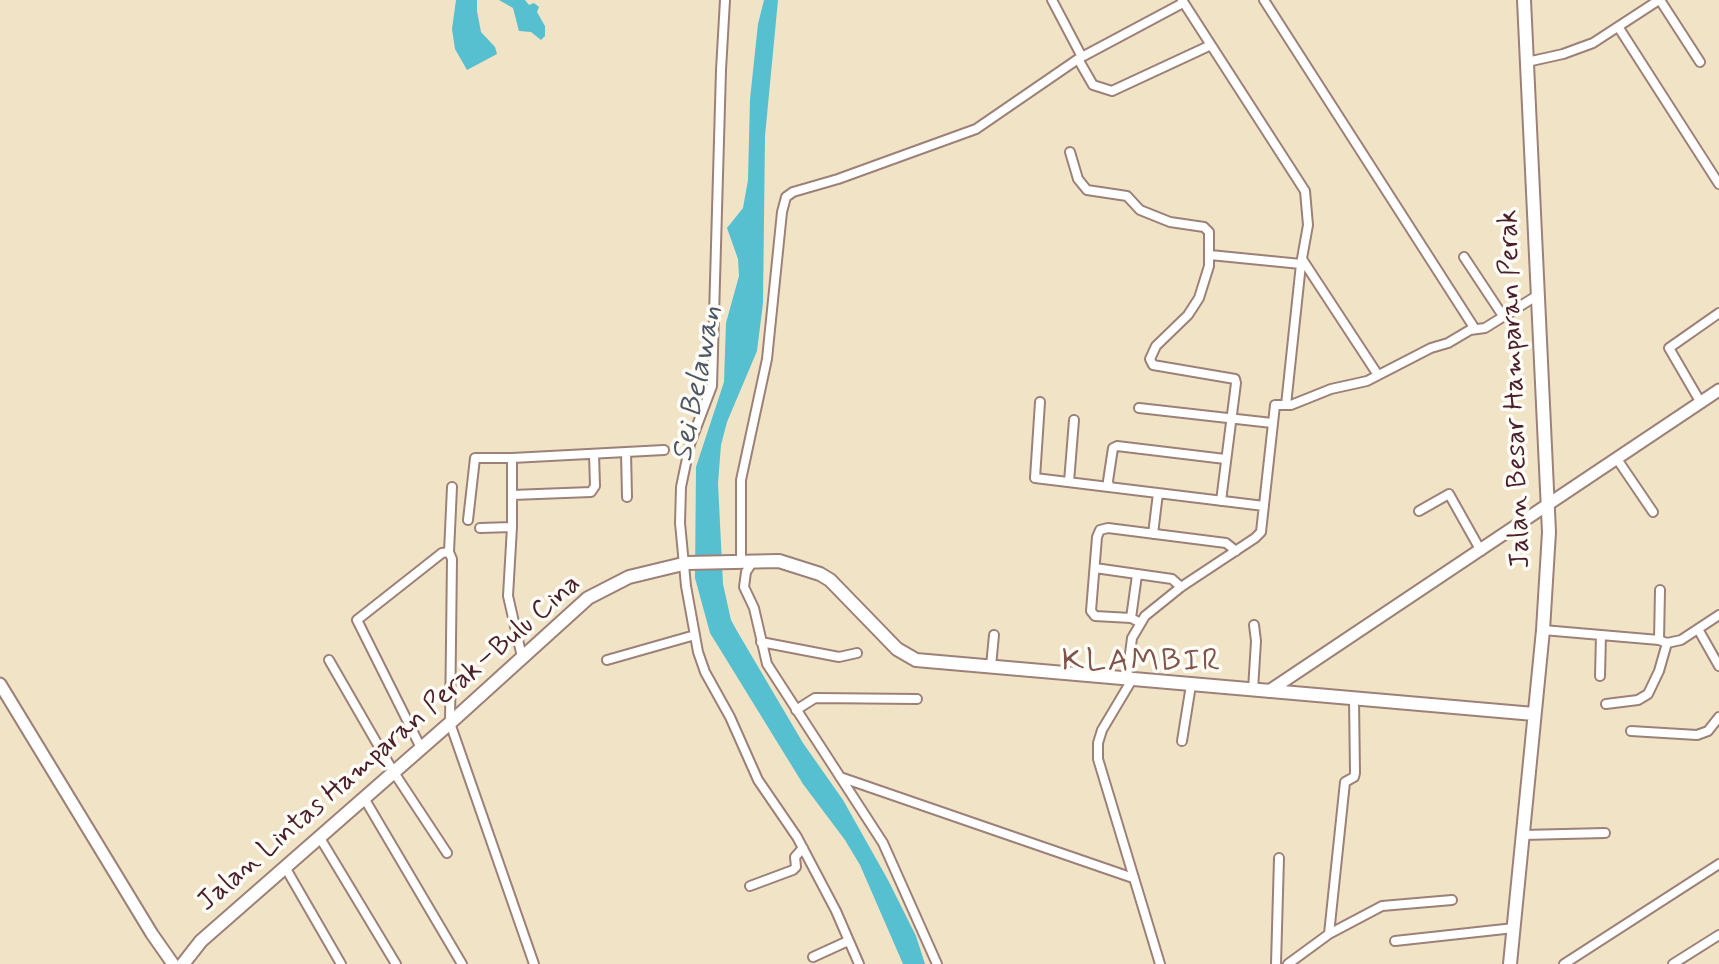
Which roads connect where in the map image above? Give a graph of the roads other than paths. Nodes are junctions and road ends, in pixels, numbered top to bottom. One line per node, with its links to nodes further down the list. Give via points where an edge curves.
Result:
1 (725, 0): 55 (street, via 712,386 692,437 681,487)
2 (1052, 0): 9 (street)
3 (1264, 0): 20 (street)
4 (1524, 0): 10 (main road, Jalan Besar Hamparan Perak)
5 (1660, 0): 7 (street); 11 (street)
6 (1182, 2): 8 (street); 9 (street)
7 (1619, 28): 10 (street, via 1593,43); 13 (street)
8 (1211, 45): 9 (street, via 1112,91 1093,85); 16 (street, via 1305,191 1308,225)
9 (1080, 58): 54 (street, via 976,129 786,197 767,359 741,480)
10 (1527, 62): 17 (main road, Jalan Besar Hamparan Perak)
11 (1700, 62)
12 (1070, 152): 14 (street, via 1087,190 1127,196 1140,210 1160,219 1207,228)
13 (1719, 184)
14 (1210, 255): 16 (street); 27 (street, via 1199,298 1156,346 1150,361 1235,379)
15 (1464, 257): 19 (street)
16 (1301, 261): 21 (street); 25 (street)
17 (1538, 295): 19 (street); 43 (main road, Jalan Besar Hamparan Perak)
18 (1719, 313): 24 (street, via 1669,348)
19 (1503, 316): 20 (street)
20 (1475, 329): 21 (street)
21 (1378, 375): 25 (street)
22 (1719, 390): 24 (street)
23 (1040, 402): 36 (street, via 1034,477)
24 (1701, 403): 35 (street)
25 (1286, 405): 29 (street, via 1275,405)
26 (1139, 408): 27 (street)
27 (1231, 417): 29 (street); 34 (street)
28 (1074, 420): 36 (street)
29 (1272, 423): 44 (street)
30 (664, 450): 31 (street)
31 (626, 452): 32 (street); 41 (street)
32 (594, 454): 33 (street); 40 (street, via 591,492)
33 (512, 458): 40 (street); 47 (street, via 475,458)
34 (1225, 459): 37 (street, via 1117,446); 42 (street)
35 (1617, 459): 43 (street); 46 (street)
36 (1069, 482): 37 (street)
37 (1109, 486): 39 (street)
38 (452, 487): 53 (street)
39 (1158, 493): 42 (street); 50 (street)
40 (512, 495): 48 (street)
41 (627, 497)
42 (1221, 501): 44 (street)
43 (1548, 504): 52 (street); 64 (main road, Jalan Besar Hamparan Perak)
44 (1264, 506): 51 (street, via 1261,532)
45 (1419, 511): 52 (street, via 1449,494)
46 (1653, 512)
47 (468, 520)
48 (512, 527): 49 (street); 71 (street, via 508,596)
49 (480, 528)
50 (1153, 534): 51 (street, via 1226,543); 56 (street, via 1100,530)
51 (1236, 551): 58 (street)
52 (1481, 551): 81 (street)
53 (449, 552): 88 (street); 91 (street, via 357,620)
54 (743, 560): 55 (main road, Jalan Lintas Hamparan Perak–Bulu Cina); 69 (street, via 744,587); 74 (main road, via 790,563 825,576 909,658)
55 (685, 564): 65 (street); 71 (main road, Jalan Lintas Hamparan Perak–Bulu Cina, via 629,577 597,592)
56 (1095, 568): 57 (street); 61 (street, via 1093,614)
57 (1137, 575): 58 (street, via 1172,579); 61 (street)
58 (1181, 587): 61 (street)
59 (1660, 590): 68 (street)
60 (1719, 615): 63 (street)
61 (1135, 620): 77 (street)
62 (1254, 625): 80 (street)
63 (1698, 629): 68 (street, via 1681,640); 75 (street)
64 (1543, 630): 67 (street); 86 (main road, Jalan Besar Hamparan Perak)
65 (695, 635): 73 (street); 98 (street, via 701,662 750,766)
66 (994, 635): 74 (street)
67 (1601, 635): 68 (street); 76 (street)
68 (1663, 641): 84 (street, via 1659,671 1648,694)
69 (761, 642): 70 (street, via 839,657); 85 (street, via 767,664)
70 (857, 653)
71 (522, 657): 88 (main road, Jalan Lintas Hamparan Perak–Bulu Cina)
72 (329, 660): 92 (street)
73 (607, 660)
74 (991, 666): 77 (main road)
75 (1719, 666)
76 (1600, 676)
77 (1130, 678): 79 (main road); 103 (street, via 1102,730 1097,751)
78 (0, 684): 112 (street)
79 (1191, 685): 80 (main road); 90 (street)
80 (1253, 690): 81 (main road)
81 (1269, 691): 83 (main road)
82 (917, 699): 85 (street, via 815,698)
83 (1354, 699): 86 (main road); 107 (street, via 1355,773 1345,782)
84 (1606, 704)
85 (796, 710): 93 (street)
86 (1534, 714): 96 (main road, Jalan Besar Hamparan Perak)
87 (1719, 717): 89 (street, via 1697,735)
88 (450, 723): 91 (main road, Jalan Lintas Hamparan Perak–Bulu Cina); 117 (street)
89 (1631, 731)
90 (1182, 741)
91 (421, 748): 92 (main road, Jalan Lintas Hamparan Perak–Bulu Cina)
92 (393, 771): 94 (main road, Jalan Lintas Hamparan Perak–Bulu Cina); 99 (street)
93 (839, 777): 103 (street); 119 (street, via 883,843)
94 (364, 798): 97 (main road, Jalan Lintas Hamparan Perak–Bulu Cina); 116 (street)
95 (1605, 833): 96 (street)
96 (1523, 835): 106 (main road, Jalan Besar Hamparan Perak)
97 (320, 838): 102 (main road, Jalan Lintas Hamparan Perak–Bulu Cina); 115 (street)
98 (803, 848): 104 (street, via 793,870); 109 (street)
99 (447, 853)
100 (1279, 858): 121 (street)
101 (1719, 864): 124 (street)
102 (285, 867): 113 (main road, Jalan Lintas Hamparan Perak–Bulu Cina, via 201,941); 114 (street)
103 (1133, 878): 120 (street)
104 (750, 886)
105 (1452, 900): 107 (street, via 1382,906)
106 (1514, 928): 110 (street); 123 (main road, Jalan Besar Hamparan Perak)
107 (1329, 934): 122 (street)
108 (1719, 935): 125 (street)
109 (848, 941): 111 (street); 118 (street)
110 (1395, 941)
111 (813, 957)
112 (173, 964)
113 (183, 964)
114 (341, 964)
115 (396, 964)
116 (462, 964)
117 (534, 964)
118 (859, 964)
119 (937, 964)
120 (1160, 964)
121 (1276, 964)
122 (1288, 964)
123 (1510, 964)
124 (1564, 964)
125 (1673, 964)

